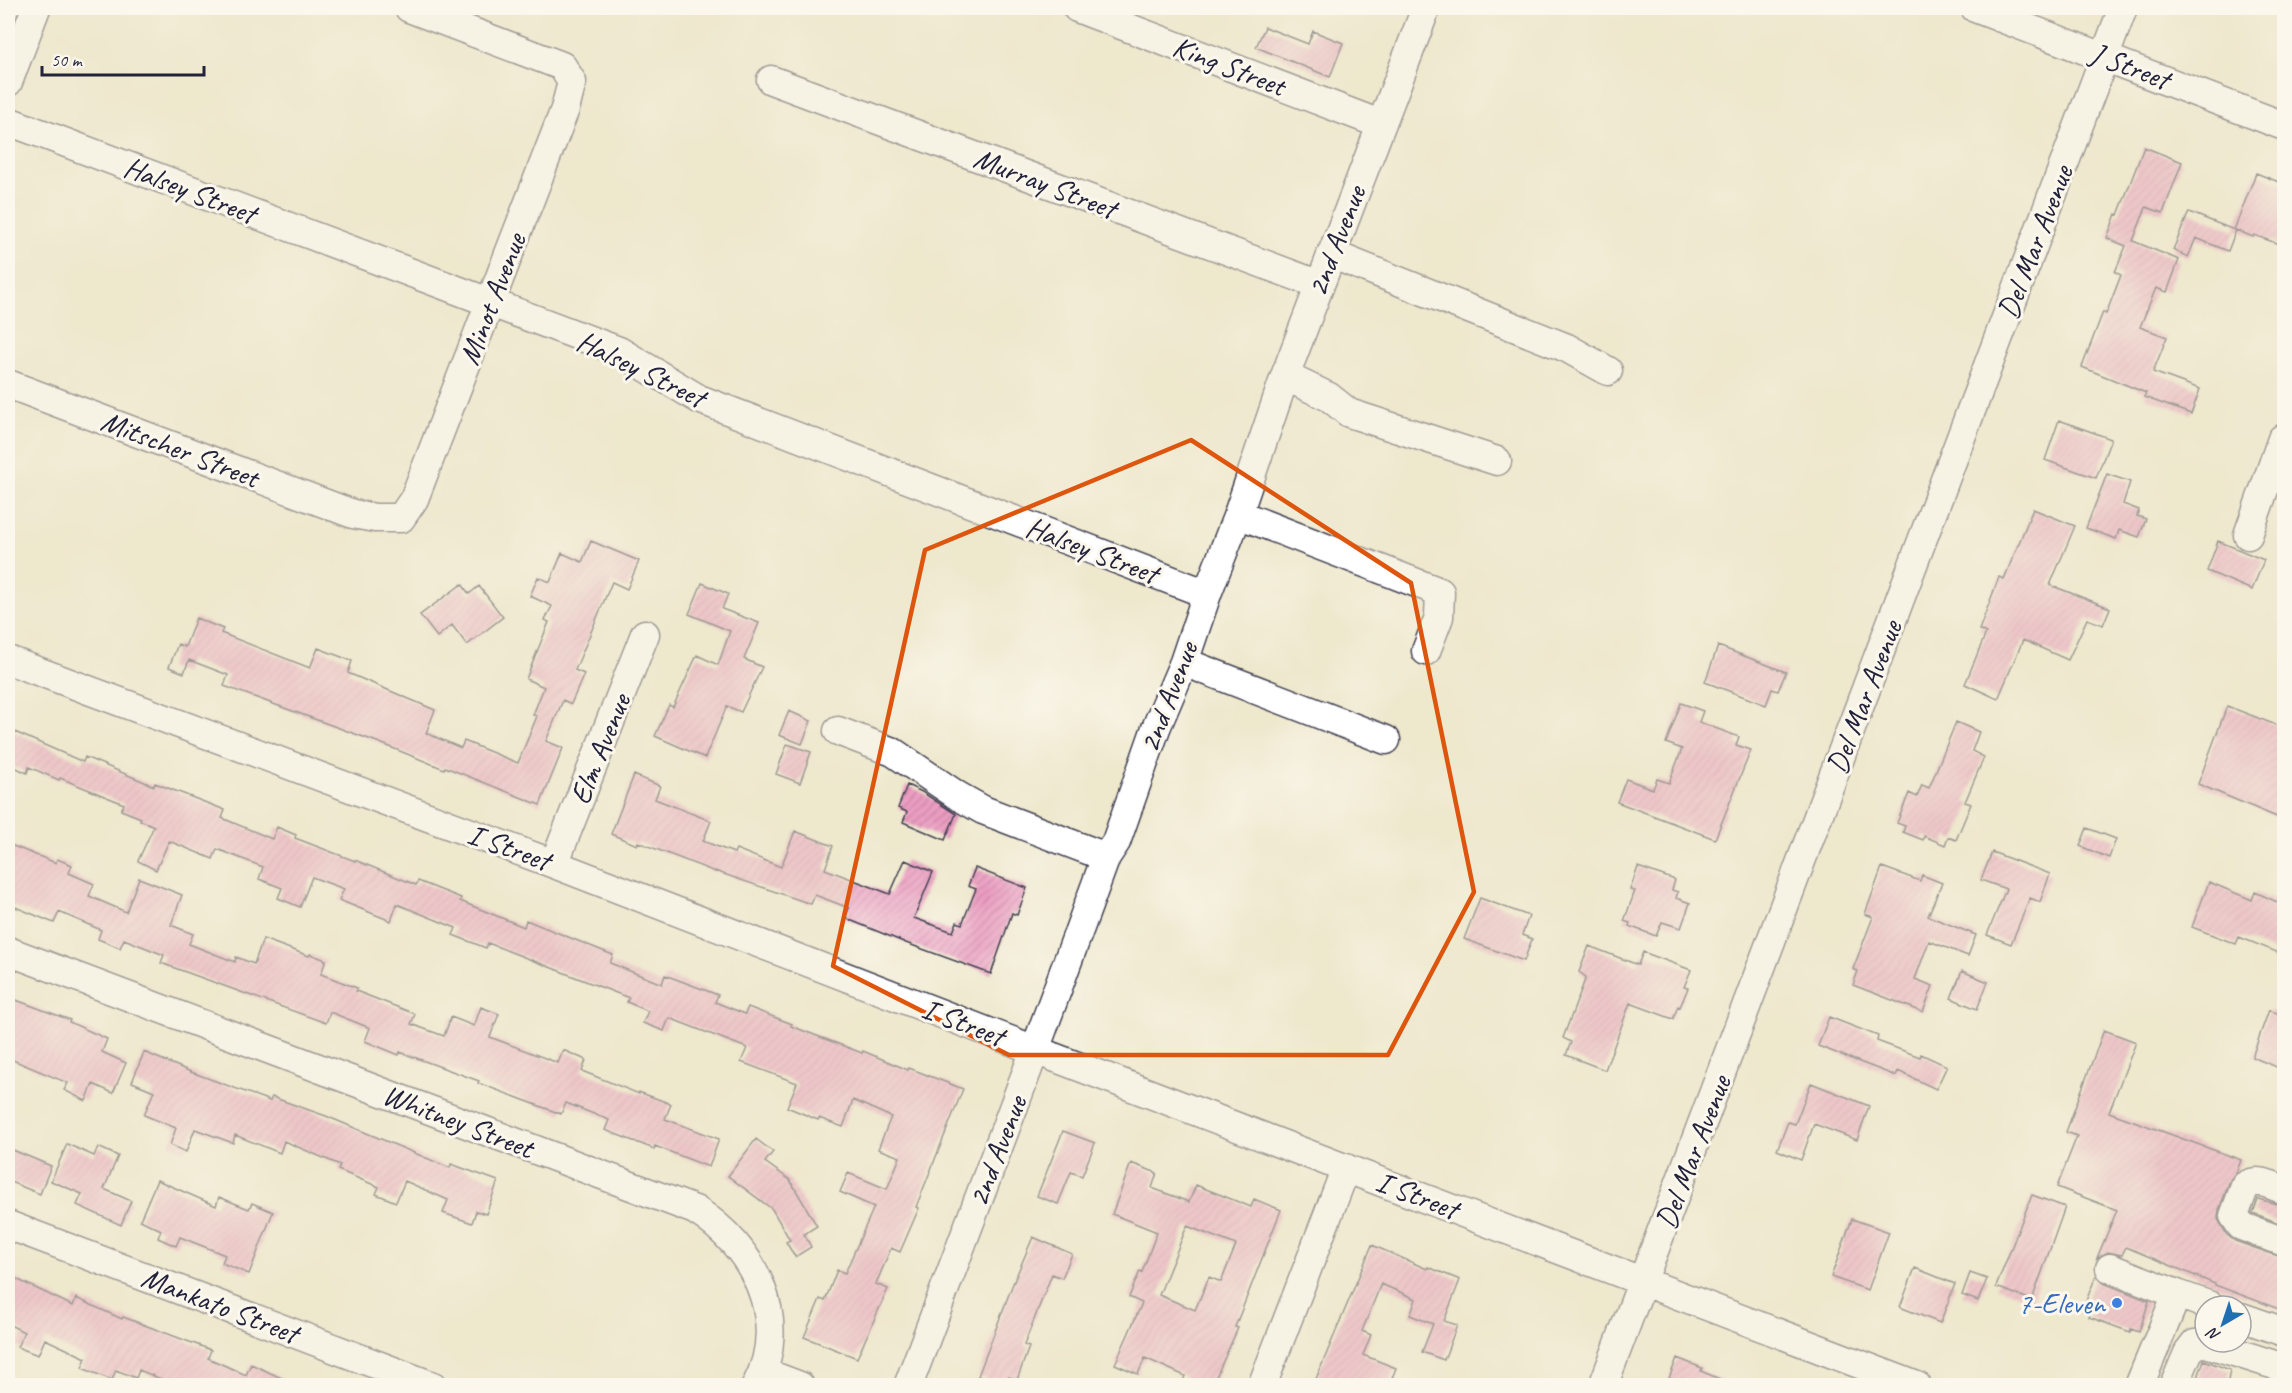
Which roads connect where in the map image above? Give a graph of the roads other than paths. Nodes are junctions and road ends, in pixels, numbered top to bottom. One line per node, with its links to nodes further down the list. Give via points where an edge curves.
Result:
1 (36, 8): 8 (street)
2 (409, 8): 15 (street, Minot Avenue, via 562,66 572,82)
3 (1077, 8): 11 (street, King Street)
4 (1426, 8): 11 (street, 2nd Avenue)
5 (1975, 8): 7 (street, J Street)
6 (2123, 8): 7 (street, Del Mar Avenue)
7 (2104, 56): 12 (street, J Street); 40 (street, Del Mar Avenue)
8 (10, 69)
9 (771, 80): 14 (street, Murray Street)
10 (8, 121): 15 (street, Halsey Street)
11 (1380, 124): 13 (street, 2nd Avenue)
12 (2284, 126)
13 (1331, 254): 14 (street, 2nd Avenue); 16 (street, via 1567,348)
14 (1320, 285): 17 (street, 2nd Avenue)
15 (490, 304): 21 (street, Minot Avenue, via 414,499 401,518); 24 (street, Halsey Street, via 619,351 699,399)
16 (1608, 372)
17 (1285, 376): 20 (street, via 1329,397 1349,413); 22 (street, 2nd Avenue)
18 (8, 384): 21 (street, Mitscher Street)
19 (2284, 440): 23 (street)
20 (1497, 460)
21 (353, 514)
22 (1238, 514): 24 (street, 2nd Avenue); 26 (street, via 1440,592 1439,617)
23 (2248, 535)
24 (1207, 594): 28 (street, 2nd Avenue)
25 (645, 634): 32 (street, Elm Avenue)
26 (1426, 651)
27 (8, 660): 32 (street, I Street)
28 (1184, 662): 30 (street); 31 (street, 2nd Avenue, via 1116,842)
29 (838, 731): 31 (street, via 893,752 983,810)
30 (1386, 740)
31 (1106, 857): 34 (street, 2nd Avenue)
32 (554, 864): 34 (street, I Street)
33 (8, 951): 46 (street, Whitney Street, via 695,1210 730,1237 756,1275 768,1313 768,1352)
34 (1035, 1050): 35 (street, I Street); 49 (street, 2nd Avenue)
35 (1346, 1168): 40 (street, I Street); 50 (street)
36 (2284, 1190): 38 (street, via 2256,1180 2249,1183 2234,1216 2241,1226)
37 (8, 1225): 47 (street, Mankato Street)
38 (2284, 1242)
39 (2110, 1268): 41 (street)
40 (1643, 1283): 51 (street, Del Mar Avenue); 52 (street, I Street)
41 (2177, 1294): 42 (street); 53 (street)
42 (2193, 1300)
43 (2253, 1321): 44 (street)
44 (2284, 1332)
45 (2284, 1368): 54 (street, via 2206,1343 2195,1344)
46 (760, 1379): 48 (street, Whitney Street)
47 (433, 1386)
48 (800, 1386)
49 (908, 1386)
50 (1262, 1386)
51 (1603, 1386)
52 (1917, 1386)
53 (2139, 1386)
54 (2174, 1386)

